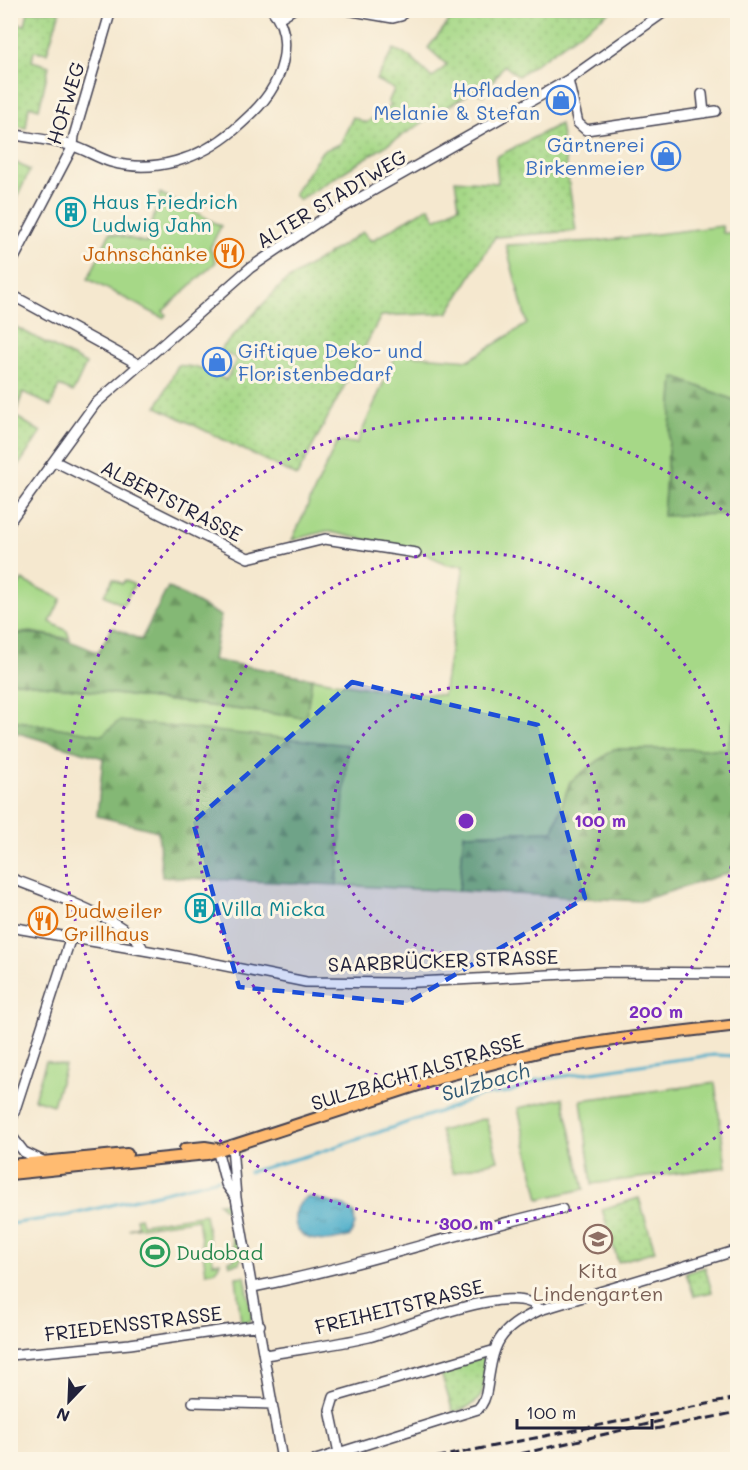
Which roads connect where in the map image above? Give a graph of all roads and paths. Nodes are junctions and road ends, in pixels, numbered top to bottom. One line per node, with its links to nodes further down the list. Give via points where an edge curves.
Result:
1 (111, 10): 12 (street, HOFWEG)
2 (292, 10): 6 (street)
3 (347, 10): 4 (street, via 393,18 401,16)
4 (404, 10)
5 (668, 10): 7 (street, ALTER STADTWEG)
6 (275, 14): 12 (street, via 285,40 285,53 274,86 254,113 226,137 188,157 148,167 111,161)
7 (568, 80): 10 (street, via 578,123 586,130); 15 (street, ALTER STADTWEG, via 321,220 267,256)
8 (702, 94): 10 (street)
9 (716, 111): 10 (street)
10 (704, 113)
11 (10, 134): 12 (street)
12 (73, 146): 13 (street, HOFWEG)
13 (10, 266)
14 (10, 294): 15 (street)
15 (138, 364): 16 (street, ALTER STADTWEG, via 95,404)
16 (54, 461): 17 (street, ALTER STADTWEG); 18 (street, ALBERTSTRASSE, via 248,558 325,539)
17 (10, 521)
18 (416, 553)
19 (10, 878): 22 (street, via 120,925 138,938)
20 (10, 927): 21 (street, SAARBRÜCKER STRASSE)
21 (71, 937): 22 (street, SAARBRÜCKER STRASSE); 25 (street)
22 (143, 950): 23 (street, SAARBRÜCKER STRASSE, via 273,977 339,984 604,972)
23 (738, 973)
24 (738, 1025): 27 (main road, SULZBACHTALSTRASSE, via 624,1038 520,1057 449,1075)
25 (10, 1125)
26 (10, 1134): 28 (street)
27 (232, 1145): 29 (main road, SULZBACHTALSTRASSE); 32 (street)
28 (20, 1146): 30 (street, via 32,1158); 31 (street)
29 (217, 1149): 30 (main road, SULZBACHTALSTRASSE, via 205,1146); 31 (main road, SULZBACHTALSTRASSE, via 207,1154 24,1172); 32 (street, via 226,1184)
30 (43, 1161): 31 (main road, SULZBACHTALSTRASSE)
31 (11, 1166)
32 (236, 1198): 35 (street)
33 (562, 1209): 35 (street)
34 (738, 1250): 36 (street)
35 (253, 1287): 37 (street)
36 (540, 1310): 38 (street, via 505,1329); 40 (street, FREIHEITSTRASSE, via 529,1302 492,1300 369,1337)
37 (260, 1325): 39 (street, FRIEDENSSTRASSE, via 129,1344); 40 (street)
38 (492, 1351): 43 (street, via 486,1397 478,1409); 43 (street, via 334,1397 330,1410)
39 (10, 1355)
40 (265, 1355): 42 (street)
41 (193, 1402): 42 (street)
42 (272, 1404): 44 (street)
43 (339, 1454): 45 (street)
44 (282, 1460)
45 (316, 1460)

